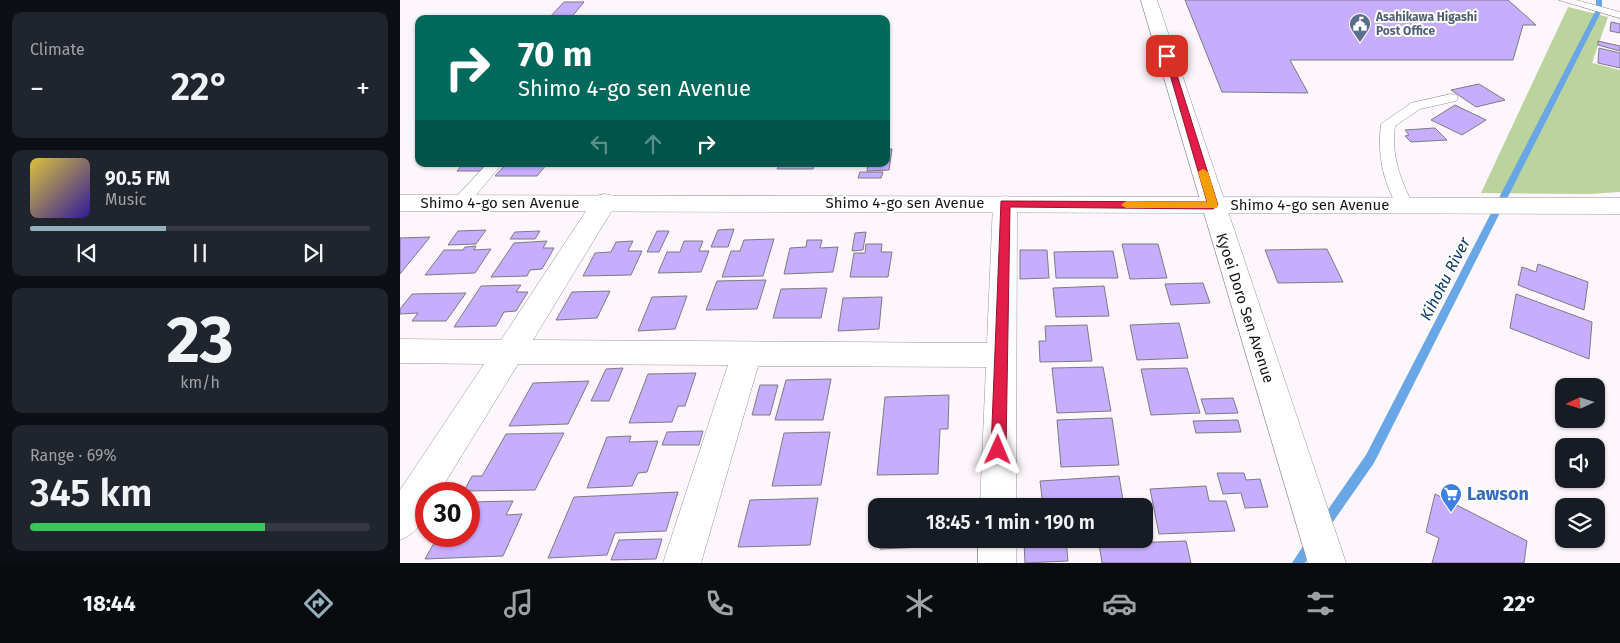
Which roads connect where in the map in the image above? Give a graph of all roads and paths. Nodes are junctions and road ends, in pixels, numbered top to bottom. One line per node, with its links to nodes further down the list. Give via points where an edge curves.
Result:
1 (1149, 0): 10 (street, Kyoei Doro Sen Avenue)
2 (1564, 0): 3 (lane)
3 (1616, 14)
4 (1451, 98): 11 (lane, via 1416,106 1388,124 1384,145 1391,174)
5 (493, 167): 8 (lane)
6 (605, 202): 8 (street, Shimo 4-go sen Avenue); 9 (street, Shimo 4-go sen Avenue); 14 (street)
7 (400, 203): 8 (street, Shimo 4-go sen Avenue)
8 (460, 203)
9 (1005, 204): 10 (street, Shimo 4-go sen Avenue); 16 (street)
10 (1213, 205): 11 (street, Shimo 4-go sen Avenue); 22 (street, Kyoei Doro Sen Avenue)
11 (1405, 205): 12 (street, Shimo 4-go sen Avenue)
12 (1620, 206)
13 (400, 351): 14 (street)
14 (509, 352): 15 (street); 18 (street)
15 (747, 353): 16 (street); 20 (street)
16 (1000, 355): 17 (street)
17 (998, 498)
18 (400, 522)
19 (997, 548): 21 (street)
20 (682, 563)
21 (997, 563)
22 (1327, 563)

